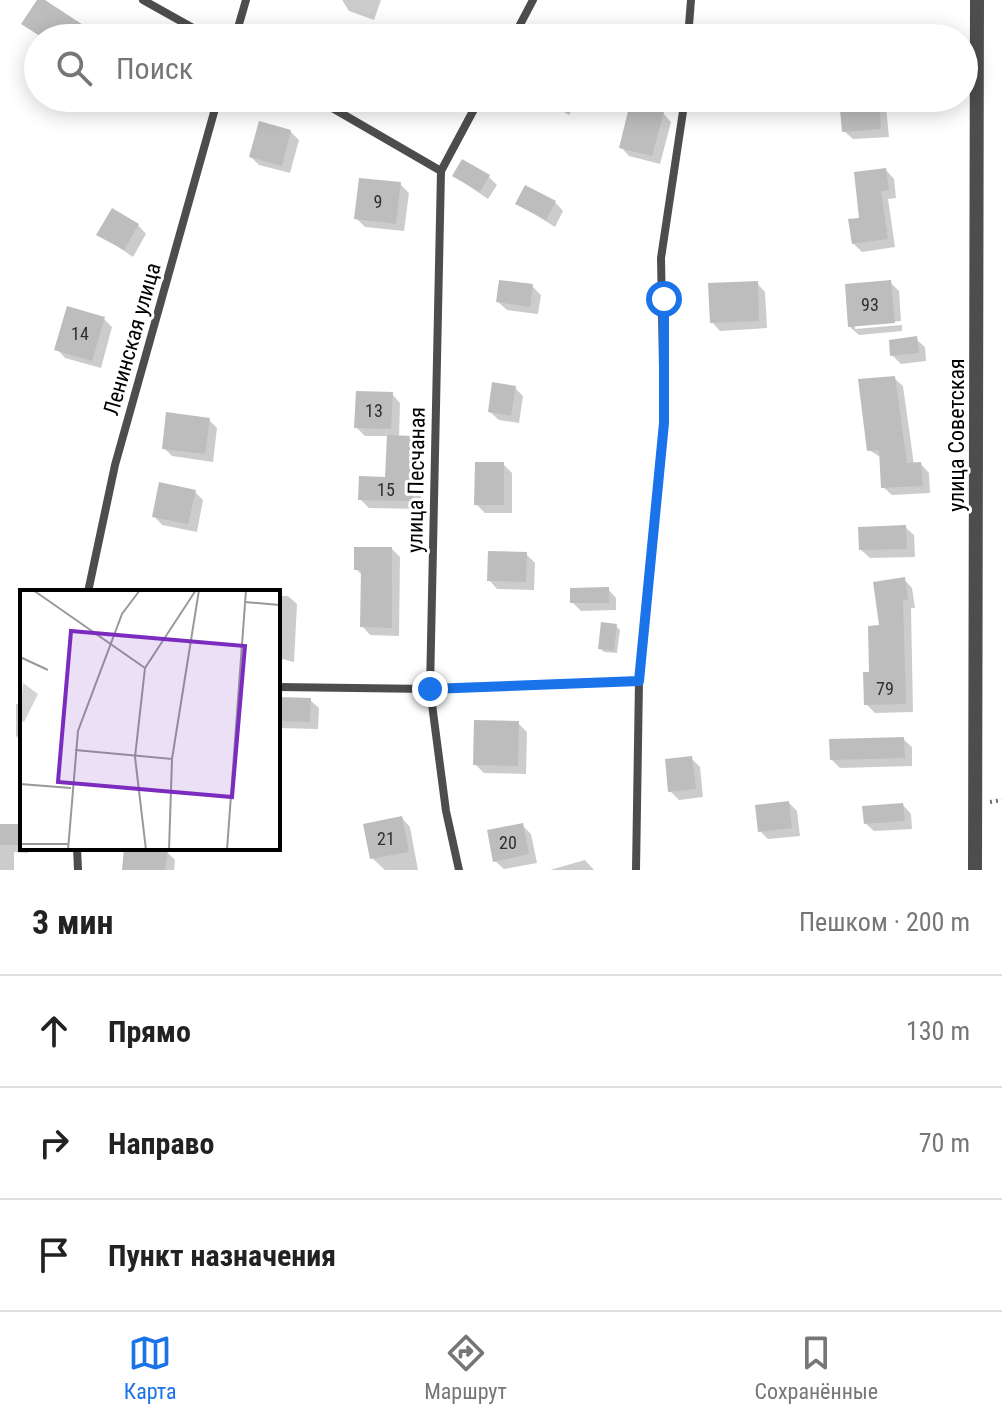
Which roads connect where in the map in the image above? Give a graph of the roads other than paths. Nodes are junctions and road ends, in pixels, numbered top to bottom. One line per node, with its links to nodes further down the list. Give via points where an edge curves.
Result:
1 (143, 0): 6 (street)
2 (246, 0): 7 (street)
3 (533, 0): 8 (street)
4 (691, 0): 9 (street)
5 (977, 0): 10 (street, улица Советская)
6 (186, 24)
7 (239, 24)
8 (520, 24)
9 (689, 24)
10 (977, 24)
11 (214, 112): 17 (street, Ленинская улица, via 115,465)
12 (339, 112): 16 (street)
13 (473, 112): 16 (street, улица Песчаная)
14 (683, 112): 18 (street, via 661,258 664,423)
15 (977, 112): 25 (street, улица Советская)
16 (441, 171): 20 (street, улица Песчаная)
17 (88, 590)
18 (639, 681): 20 (street); 24 (street)
19 (280, 687): 20 (street)
20 (430, 689): 23 (street, улица Песчаная)
21 (77, 850): 22 (street)
22 (78, 870)
23 (459, 870)
24 (636, 870)
25 (975, 870)

